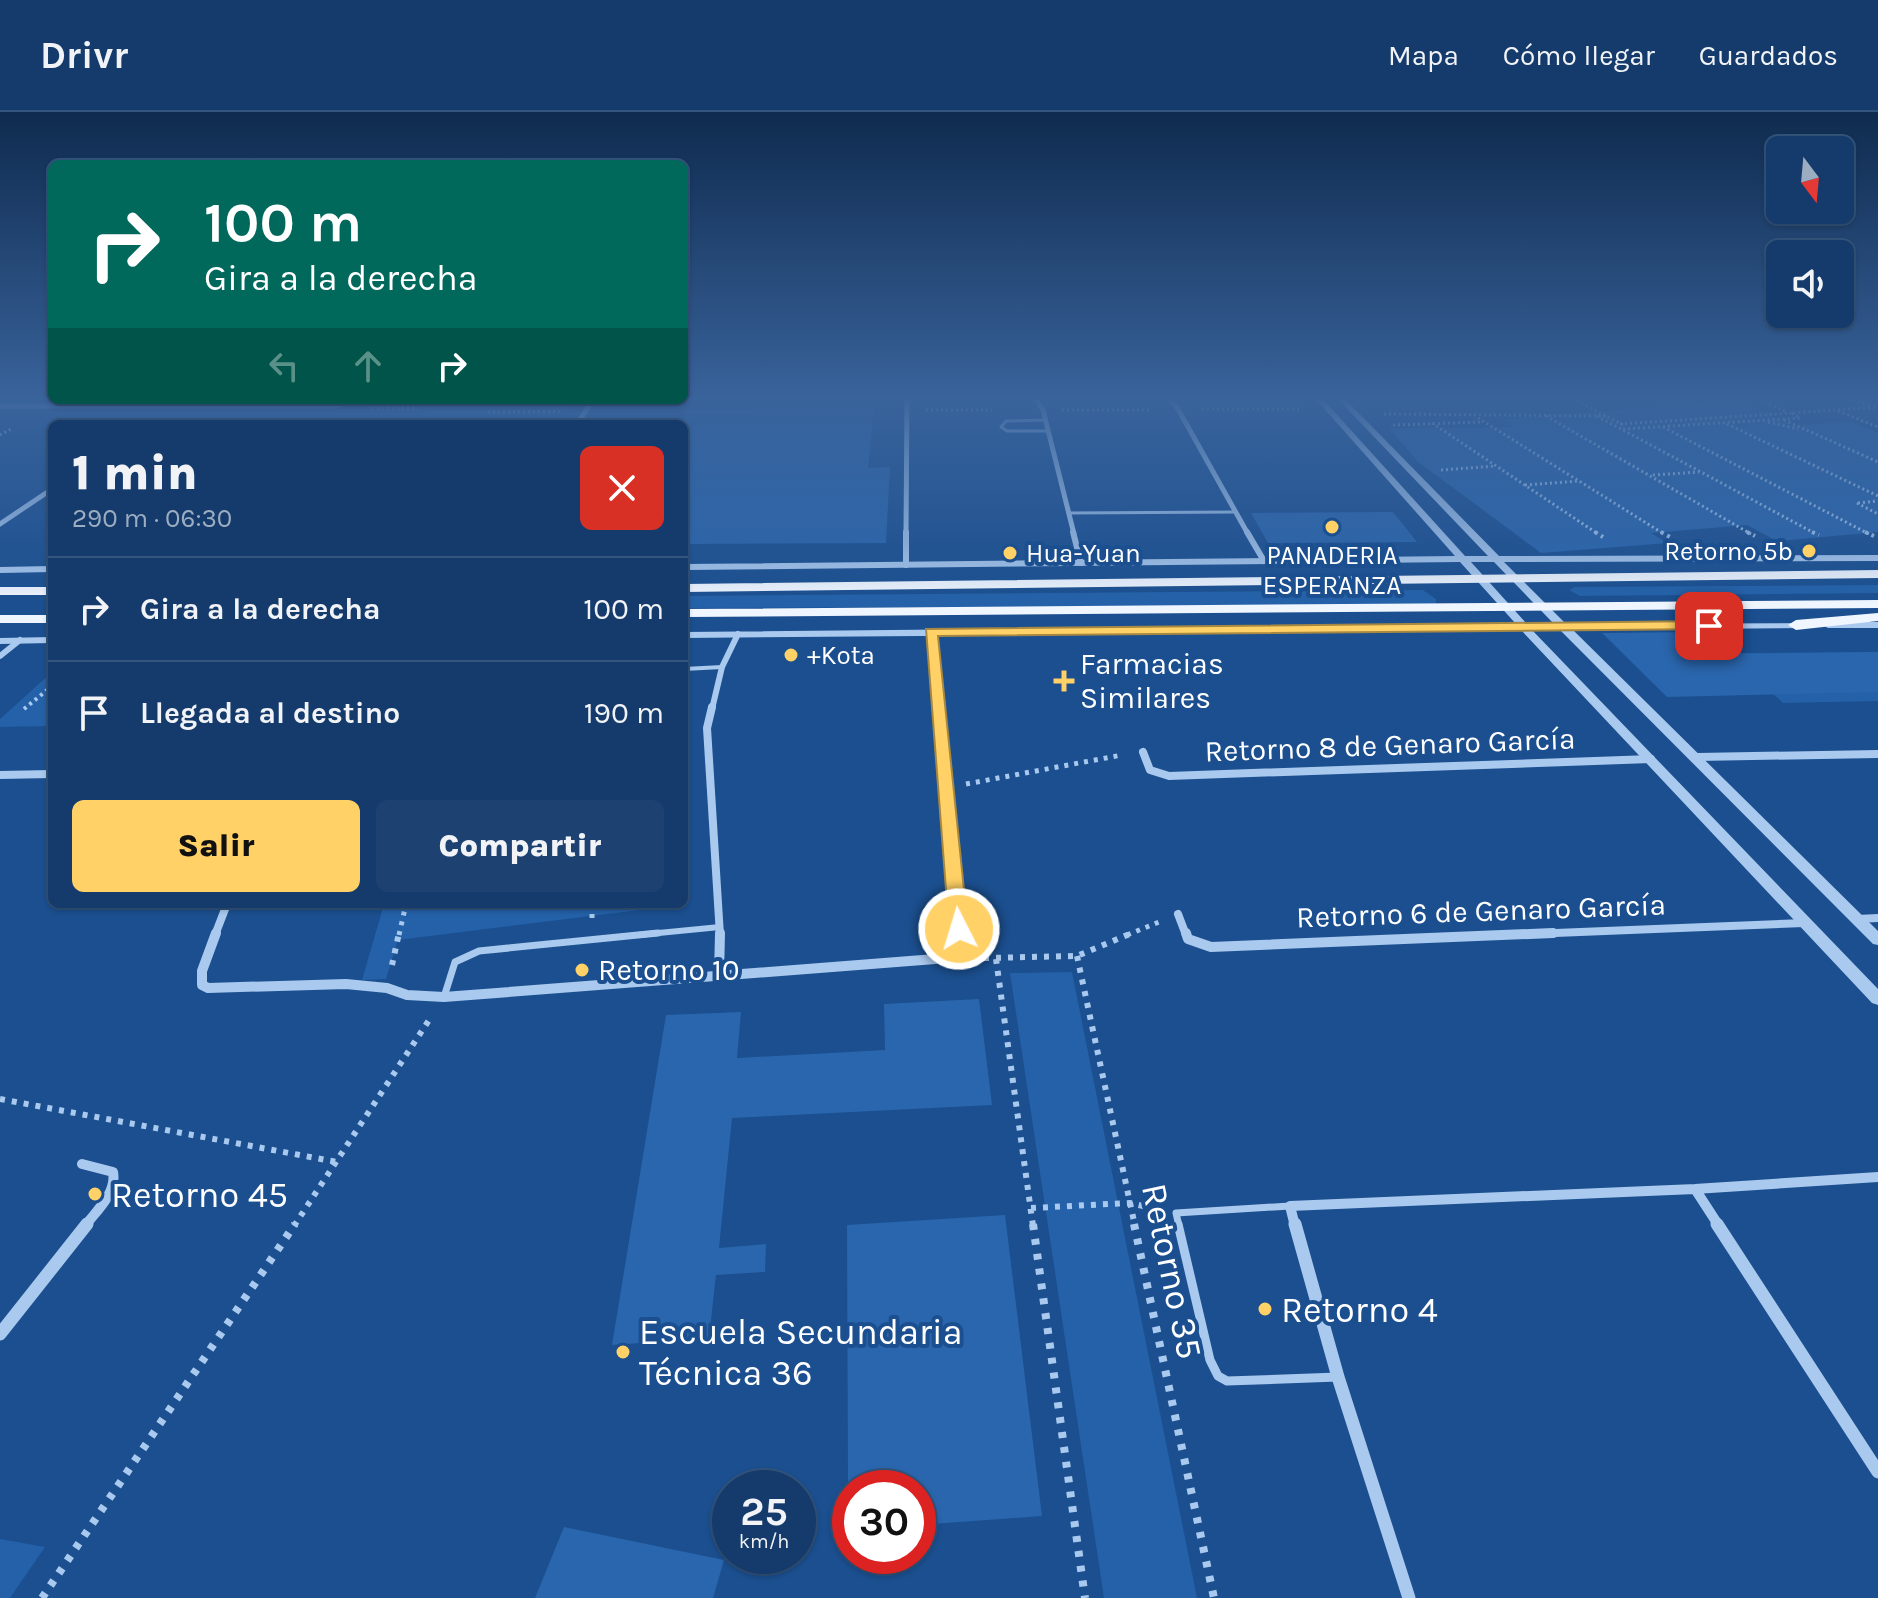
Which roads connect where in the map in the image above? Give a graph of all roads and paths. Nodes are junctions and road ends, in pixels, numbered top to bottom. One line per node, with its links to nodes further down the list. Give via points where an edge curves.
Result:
1 (906, 465): 33 (street)
2 (1056, 465): 20 (street)
3 (1209, 465): 19 (street)
4 (1379, 465): 29 (street)
5 (1404, 465): 12 (street)
6 (1554, 465): 15 (path)
7 (1633, 465): 14 (path)
8 (1688, 465): 13 (path)
9 (1736, 465): 23 (path)
10 (1812, 465): 18 (path)
11 (1496, 466): 12 (path); 16 (path)
12 (1410, 472): 26 (street)
13 (1700, 472): 14 (path); 25 (path)
14 (1652, 476): 24 (path)
15 (1579, 481): 16 (path); 30 (path)
16 (1524, 485): 27 (path)
17 (48, 492): 22 (street)
18 (1878, 498): 21 (path, via 1857,503)
19 (1235, 512): 20 (lane); 31 (street)
20 (1068, 513): 32 (street)
21 (1878, 514)
22 (0, 524)
23 (1875, 537)
24 (1760, 539)
25 (1830, 541)
26 (1496, 558): 27 (street); 29 (street); 40 (street)
27 (1634, 558): 30 (street)
28 (1878, 558): 30 (street)
29 (1464, 559): 31 (street); 39 (street)
30 (1709, 559)
31 (1264, 561): 32 (street)
32 (1081, 563): 33 (street)
33 (906, 565): 34 (street)
34 (688, 567)
35 (48, 569): 36 (street)
36 (0, 570)
37 (1878, 574): 40 (main road)
38 (688, 578): 41 (main road)
39 (1483, 579): 40 (main road); 41 (main road); 46 (street)
40 (1516, 579): 47 (street)
41 (780, 587): 42 (main road)
42 (688, 588)
43 (0, 591): 44 (main road)
44 (48, 591)
45 (1878, 604): 47 (main road)
46 (1506, 606): 47 (main road); 48 (main road); 54 (street)
47 (1542, 606): 55 (street)
48 (688, 613)
49 (1878, 617): 52 (main road)
50 (0, 619): 51 (main road)
51 (48, 619)
52 (1796, 625): 53 (street); 55 (street)
53 (1878, 625)
54 (1524, 627): 55 (street); 56 (street); 70 (street)
55 (1563, 627): 69 (street)
56 (931, 632): 57 (street); 73 (street)
57 (738, 634): 58 (street); 63 (street)
58 (688, 635)
59 (20, 640): 60 (street); 61 (street); 62 (street)
60 (48, 640)
61 (0, 641)
62 (0, 656)
63 (722, 667): 64 (lane); 80 (street, via 707,728)
64 (688, 669)
65 (48, 689): 66 (path)
66 (24, 709)
67 (1143, 752): 70 (street, Retorno 8 de Genaro García, via 1150,770 1169,776); 73 (path)
68 (1878, 754): 69 (street)
69 (1697, 757): 78 (street)
70 (1653, 759): 79 (street)
71 (48, 774): 72 (street)
72 (0, 775)
73 (946, 787): 83 (street)
74 (226, 908): 86 (street, via 202,971 202,985 208,988)
75 (405, 908): 86 (path)
76 (1178, 914): 79 (street, Retorno 6 de Genaro García, via 1188,939 1211,947); 82 (path)
77 (1878, 918): 78 (street)
78 (1856, 919): 81 (street)
79 (1804, 923): 88 (street)
80 (720, 927): 85 (street); 87 (lane, via 479,951 455,962)
81 (1878, 940)
82 (1077, 956): 84 (path); 94 (path, Retorno 35)
83 (961, 957): 84 (path); 85 (street)
84 (996, 959): 96 (path)
85 (719, 975): 87 (street)
86 (387, 988): 87 (street)
87 (444, 997): 90 (path)
88 (1878, 999)
89 (0, 1099): 90 (path)
90 (337, 1162): 101 (path)
91 (82, 1164): 98 (street, via 113,1172 109,1195)
92 (1878, 1177): 93 (street)
93 (1695, 1189): 95 (street); 100 (street)
94 (1130, 1203): 96 (path); 97 (path); 103 (path, Retorno 35)
95 (1290, 1206): 97 (lane); 99 (street)
96 (1031, 1208): 102 (path)
97 (1176, 1213): 99 (lane, via 1218,1376 1236,1381)
98 (0, 1334)
99 (1338, 1377): 104 (street)
100 (1878, 1472)
101 (42, 1598)
102 (1085, 1598)
103 (1214, 1598)
104 (1409, 1598)

